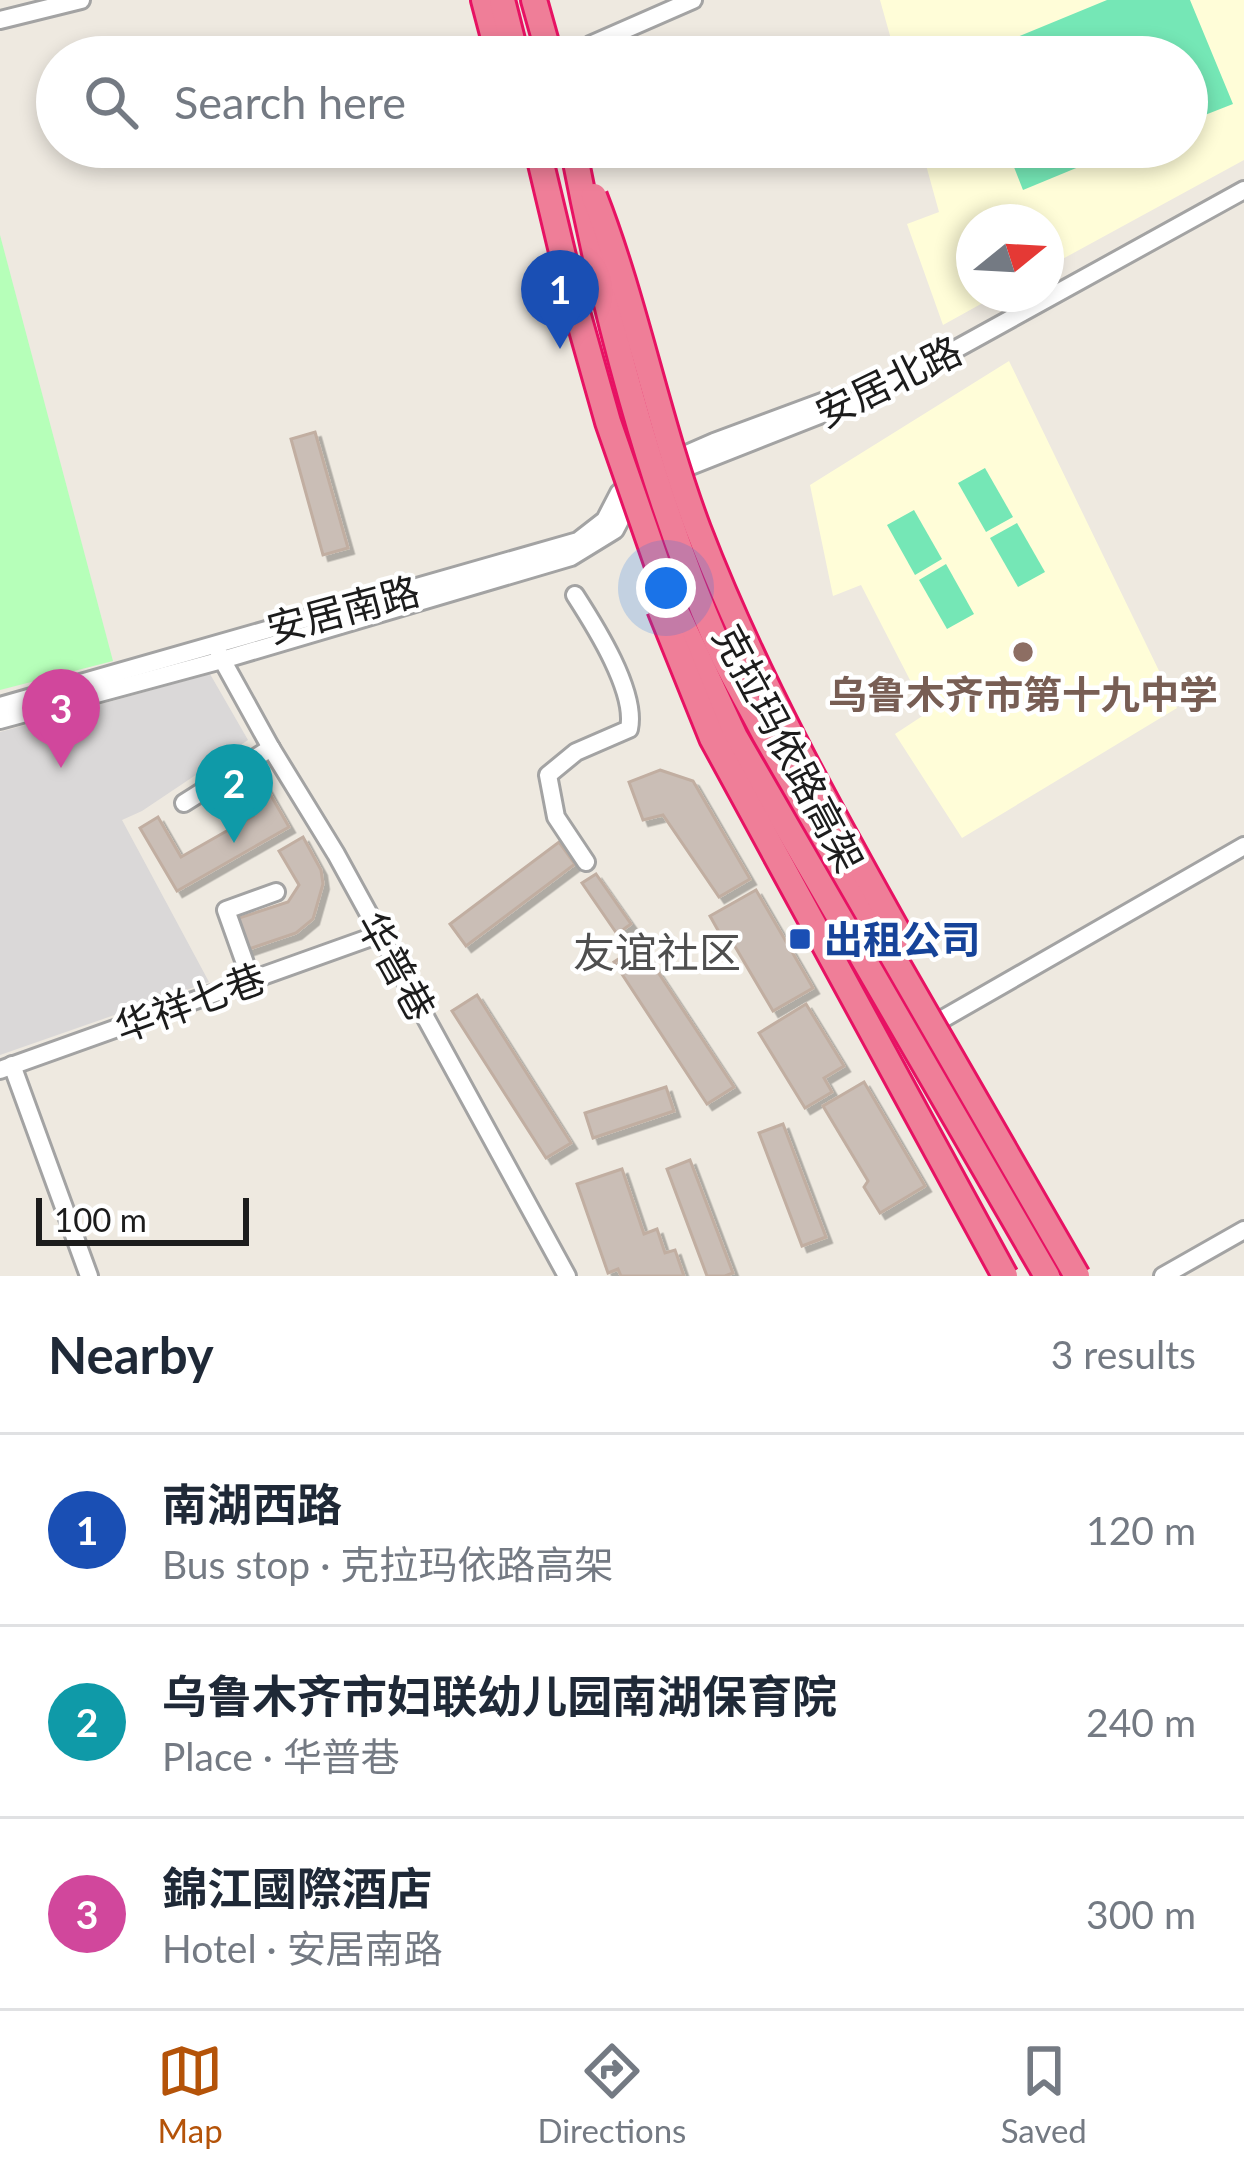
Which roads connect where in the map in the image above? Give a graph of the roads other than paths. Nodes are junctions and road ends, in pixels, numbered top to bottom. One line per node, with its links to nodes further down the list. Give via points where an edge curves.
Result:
1 (81, 0): 6 (street)
2 (484, 0): 7 (highway)
3 (502, 0): 8 (highway)
4 (693, 0): 10 (street)
5 (535, 2): 9 (highway)
6 (0, 20)
7 (494, 36)
8 (511, 36)
9 (544, 36)
10 (611, 36)
11 (532, 168): 18 (highway, bridge)
12 (542, 168): 18 (highway, 克拉玛依路高架, bridge)
13 (578, 168): 41 (highway, 克拉玛依路高架, bridge, via 625,371 718,645)
14 (583, 168): 33 (highway, bridge, via 696,524 734,617 795,748)
15 (1244, 179): 17 (street)
16 (1244, 190): 21 (street, 安居北路, via 855,401)
17 (1064, 277)
18 (573, 298): 20 (highway, 克拉玛依路高架, bridge)
19 (1001, 312): 21 (street, 安居北路, via 849,392 713,442)
20 (608, 422): 39 (highway, bridge, via 645,568 712,738); 40 (highway, 克拉玛依路高架, bridge, via 666,589 735,736)
21 (654, 474): 23 (street, 安居南路, via 634,492 616,530 571,557)
22 (575, 595): 29 (street, via 631,719 629,729 576,752 548,776 556,817)
23 (219, 652): 24 (street, 安居南路); 25 (street, 安居南路); 26 (street, 华普巷)
24 (0, 706)
25 (0, 719)
26 (271, 748): 27 (street); 31 (street, 华普巷)
27 (184, 803)
28 (1244, 846): 33 (street)
29 (586, 862)
30 (276, 892): 32 (street, via 226,910)
31 (380, 934): 32 (street, 华祥七巷); 38 (street, 华普巷)
32 (251, 980): 35 (street, 华祥七巷)
33 (946, 1017): 34 (street)
34 (906, 1040)
35 (6, 1067): 37 (street)
36 (1244, 1230): 42 (street)
37 (82, 1274)
38 (567, 1276)
39 (1005, 1276)
40 (1047, 1276)
41 (1077, 1276)
42 (1162, 1276)

